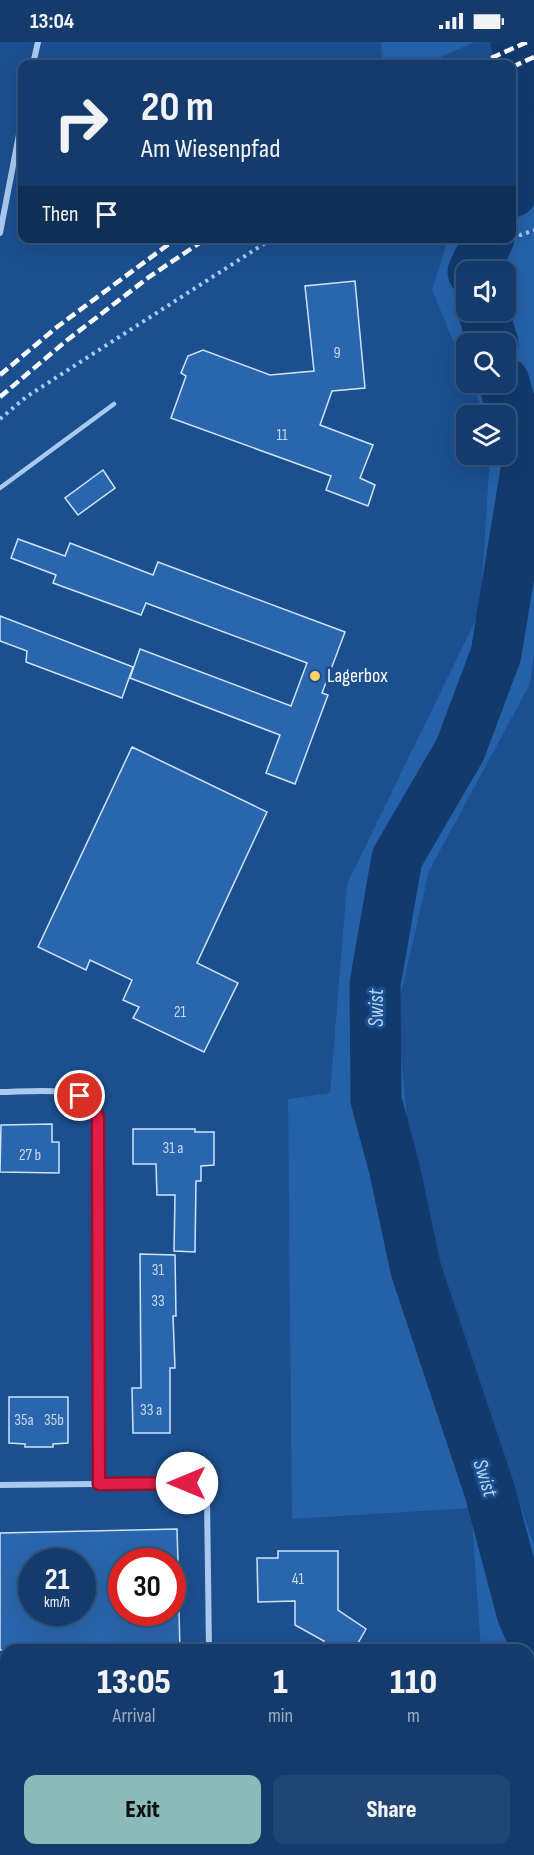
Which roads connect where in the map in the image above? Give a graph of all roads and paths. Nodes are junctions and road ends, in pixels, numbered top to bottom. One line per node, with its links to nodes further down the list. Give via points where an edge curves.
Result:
1 (38, 42): 2 (street)
2 (34, 60)
3 (18, 140): 5 (street)
4 (534, 230): 6 (path)
5 (0, 233)
6 (516, 233)
7 (265, 243): 9 (path, via 26,397)
8 (114, 404): 10 (lane)
9 (0, 419)
10 (0, 488)
11 (0, 1092): 12 (street, via 62,1092 80,1096 92,1102 98,1118)
12 (99, 1484): 13 (street); 14 (street, via 187,1483 207,1498)
13 (0, 1485)
14 (209, 1644)

